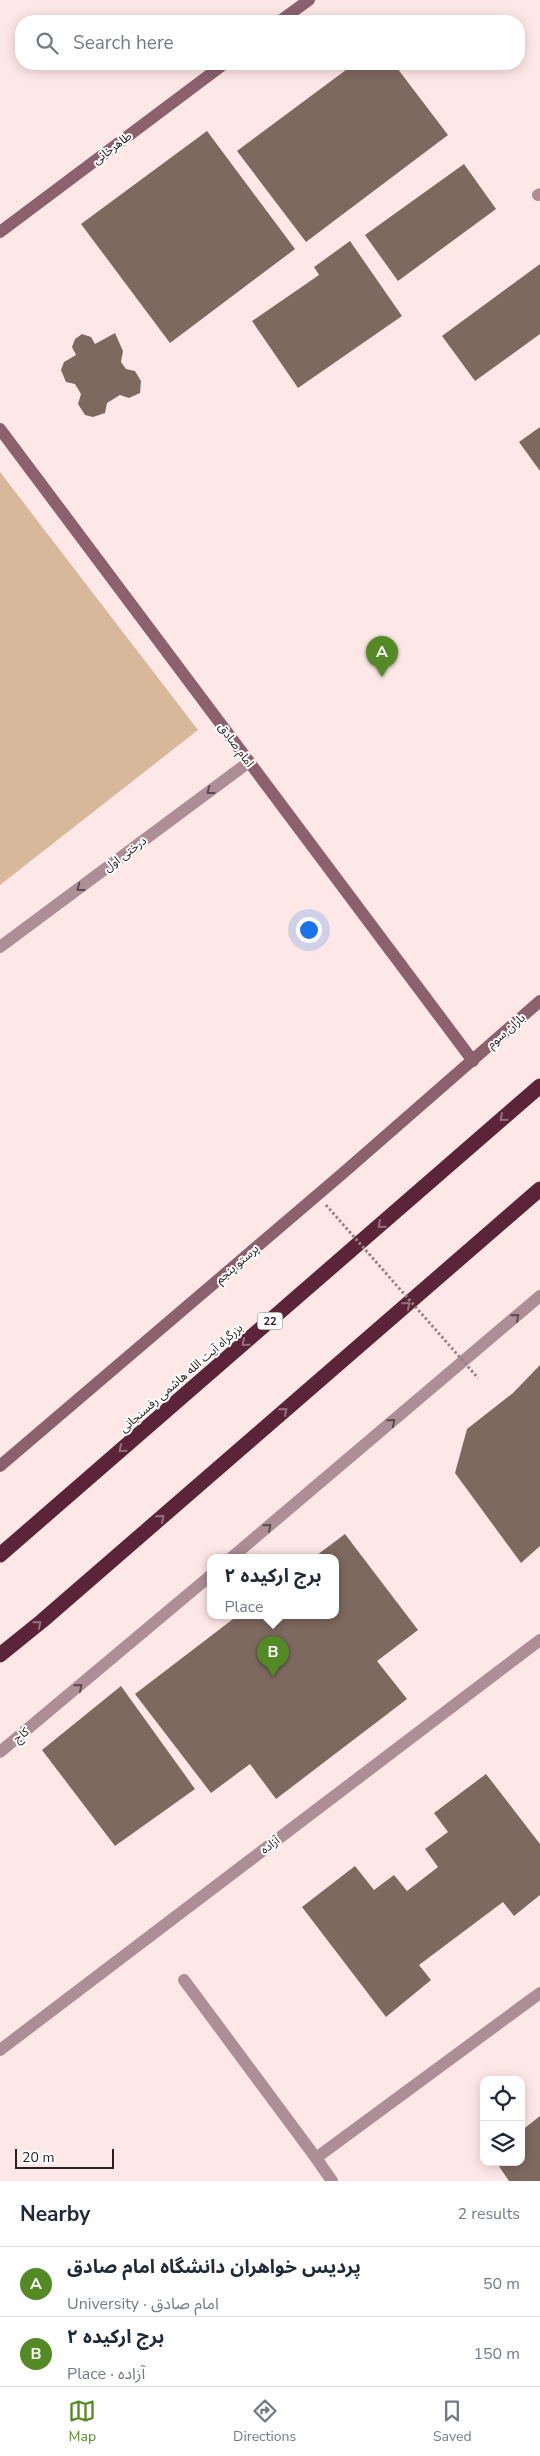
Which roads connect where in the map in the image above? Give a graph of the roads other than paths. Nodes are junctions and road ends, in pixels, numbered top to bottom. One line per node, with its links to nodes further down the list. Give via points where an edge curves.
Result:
1 (308, 0): 2 (street)
2 (288, 15)
3 (216, 70): 4 (street, طاهرخانی)
4 (0, 232)
5 (0, 429): 6 (street, امام صادق)
6 (249, 762): 7 (street, درختی اول, one-way to 7); 9 (street, امام صادق)
7 (0, 947)
8 (540, 1001): 9 (street, باران سوم)
9 (472, 1061): 13 (street, پرستو پنجم)
10 (540, 1086): 15 (highway, بزرگراه آیت الله هاشمی رفسنجانی / 22, one-way to 15)
11 (540, 1189): 18 (highway, one-way to 11)
12 (540, 1296): 14 (street, one-way to 12)
13 (0, 1466)
14 (236, 1554)
15 (0, 1555)
16 (207, 1579): 19 (street, کاج, one-way to 16)
17 (540, 1640): 22 (street, آزاده)
18 (0, 1655)
19 (0, 1752)
20 (184, 1980): 23 (street)
21 (540, 1993): 23 (street)
22 (0, 2050)
23 (316, 2158): 24 (street)
24 (332, 2181)

